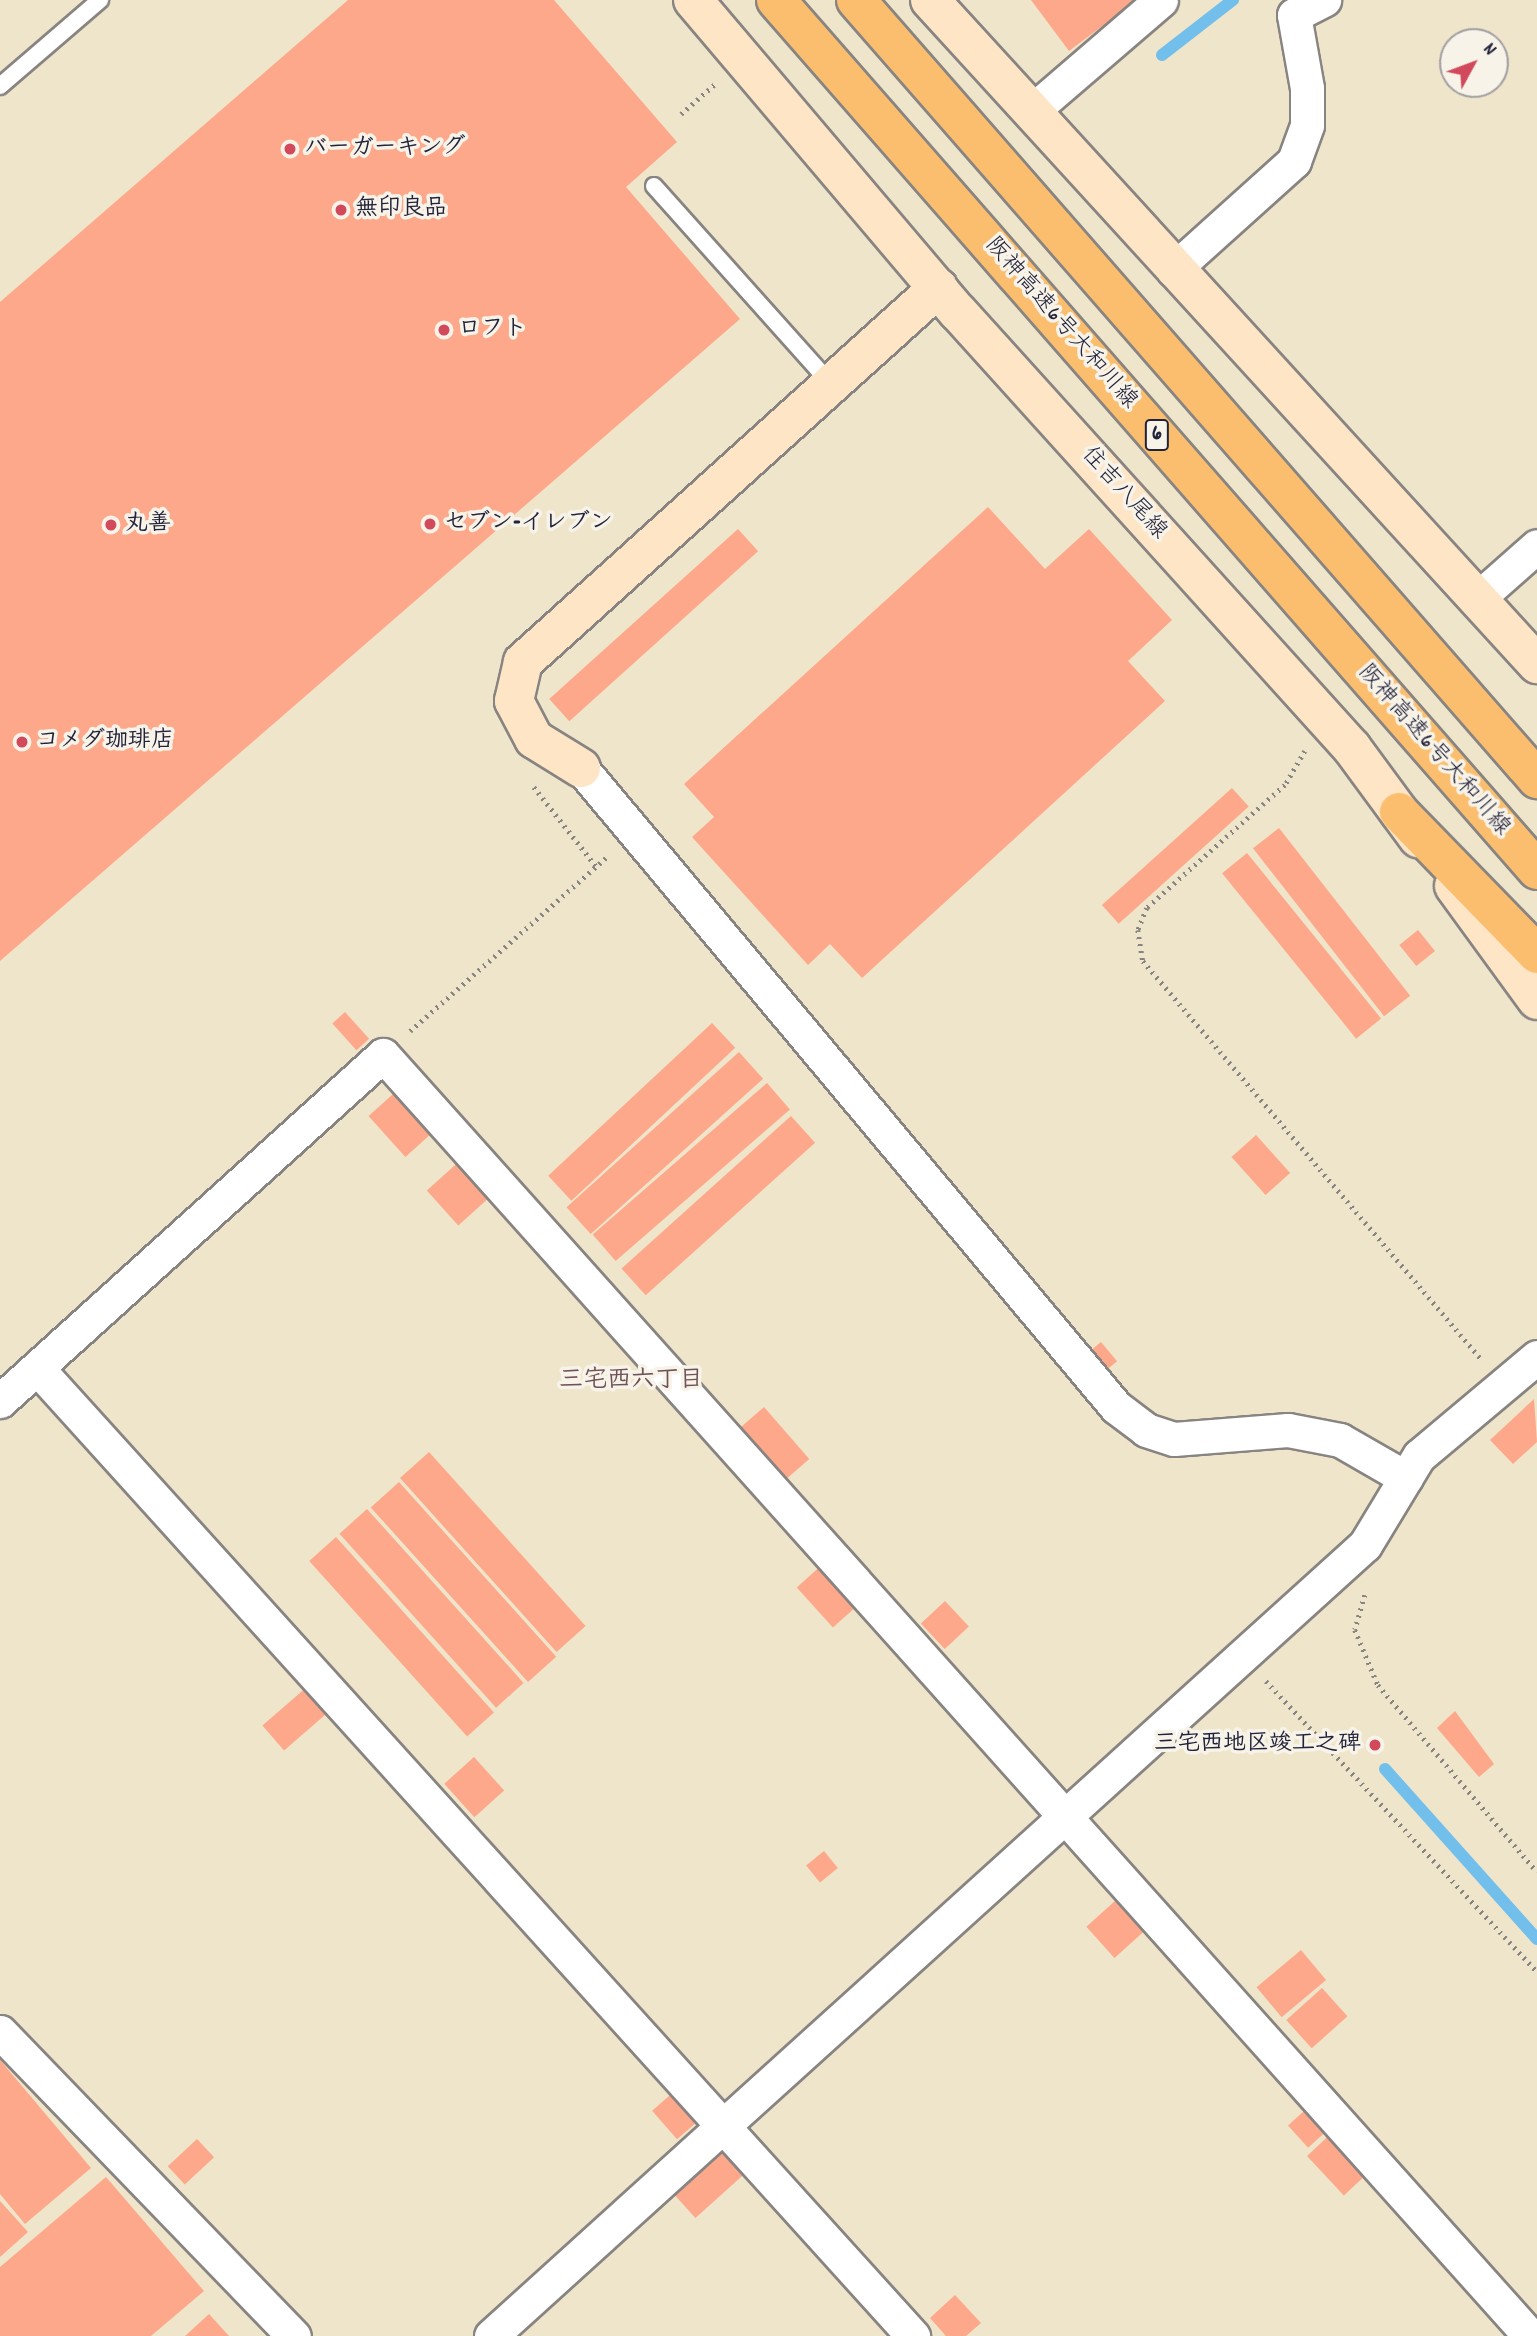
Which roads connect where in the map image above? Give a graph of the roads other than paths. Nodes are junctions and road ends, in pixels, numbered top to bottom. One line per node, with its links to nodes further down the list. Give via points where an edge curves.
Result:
1 (100, 0): 9 (lane)
2 (693, 0): 13 (main road, 住吉八尾線)
3 (776, 0): 21 (highway, 阪神高速6号大和川線 / 6)
4 (856, 0): 19 (highway)
5 (930, 0): 10 (main road)
6 (1161, 0): 10 (street)
7 (1324, 0): 8 (street)
8 (1292, 8): 12 (street, via 1307,88 1307,125 1294,161)
9 (0, 86)
10 (1032, 111): 12 (main road)
11 (654, 186): 14 (lane)
12 (1173, 270): 16 (main road)
13 (938, 288): 14 (main road); 20 (main road, 住吉八尾線, via 1323,716)
14 (832, 386): 18 (main road, via 523,662 514,701 534,739)
15 (1537, 545): 16 (street)
16 (1476, 600): 17 (main road)
17 (1537, 664)
18 (581, 768): 27 (street, via 1116,1407 1146,1430 1174,1439 1288,1430 1340,1440)
19 (1537, 779)
20 (1399, 812): 22 (highway); 23 (main road, 住吉八尾線)
21 (1537, 870)
22 (1537, 954)
23 (1537, 1000)
24 (1537, 1357): 27 (street, via 1419,1456)
25 (37, 1367): 26 (street); 28 (street, via 383,1055); 30 (street)
26 (0, 1401)
27 (1406, 1478): 28 (street, via 1365,1545)
28 (1065, 1818): 30 (street); 34 (street)
29 (0, 2032): 31 (street)
30 (724, 2128): 32 (street); 33 (street)
31 (294, 2336)
32 (491, 2336)
33 (913, 2336)
34 (1530, 2336)

